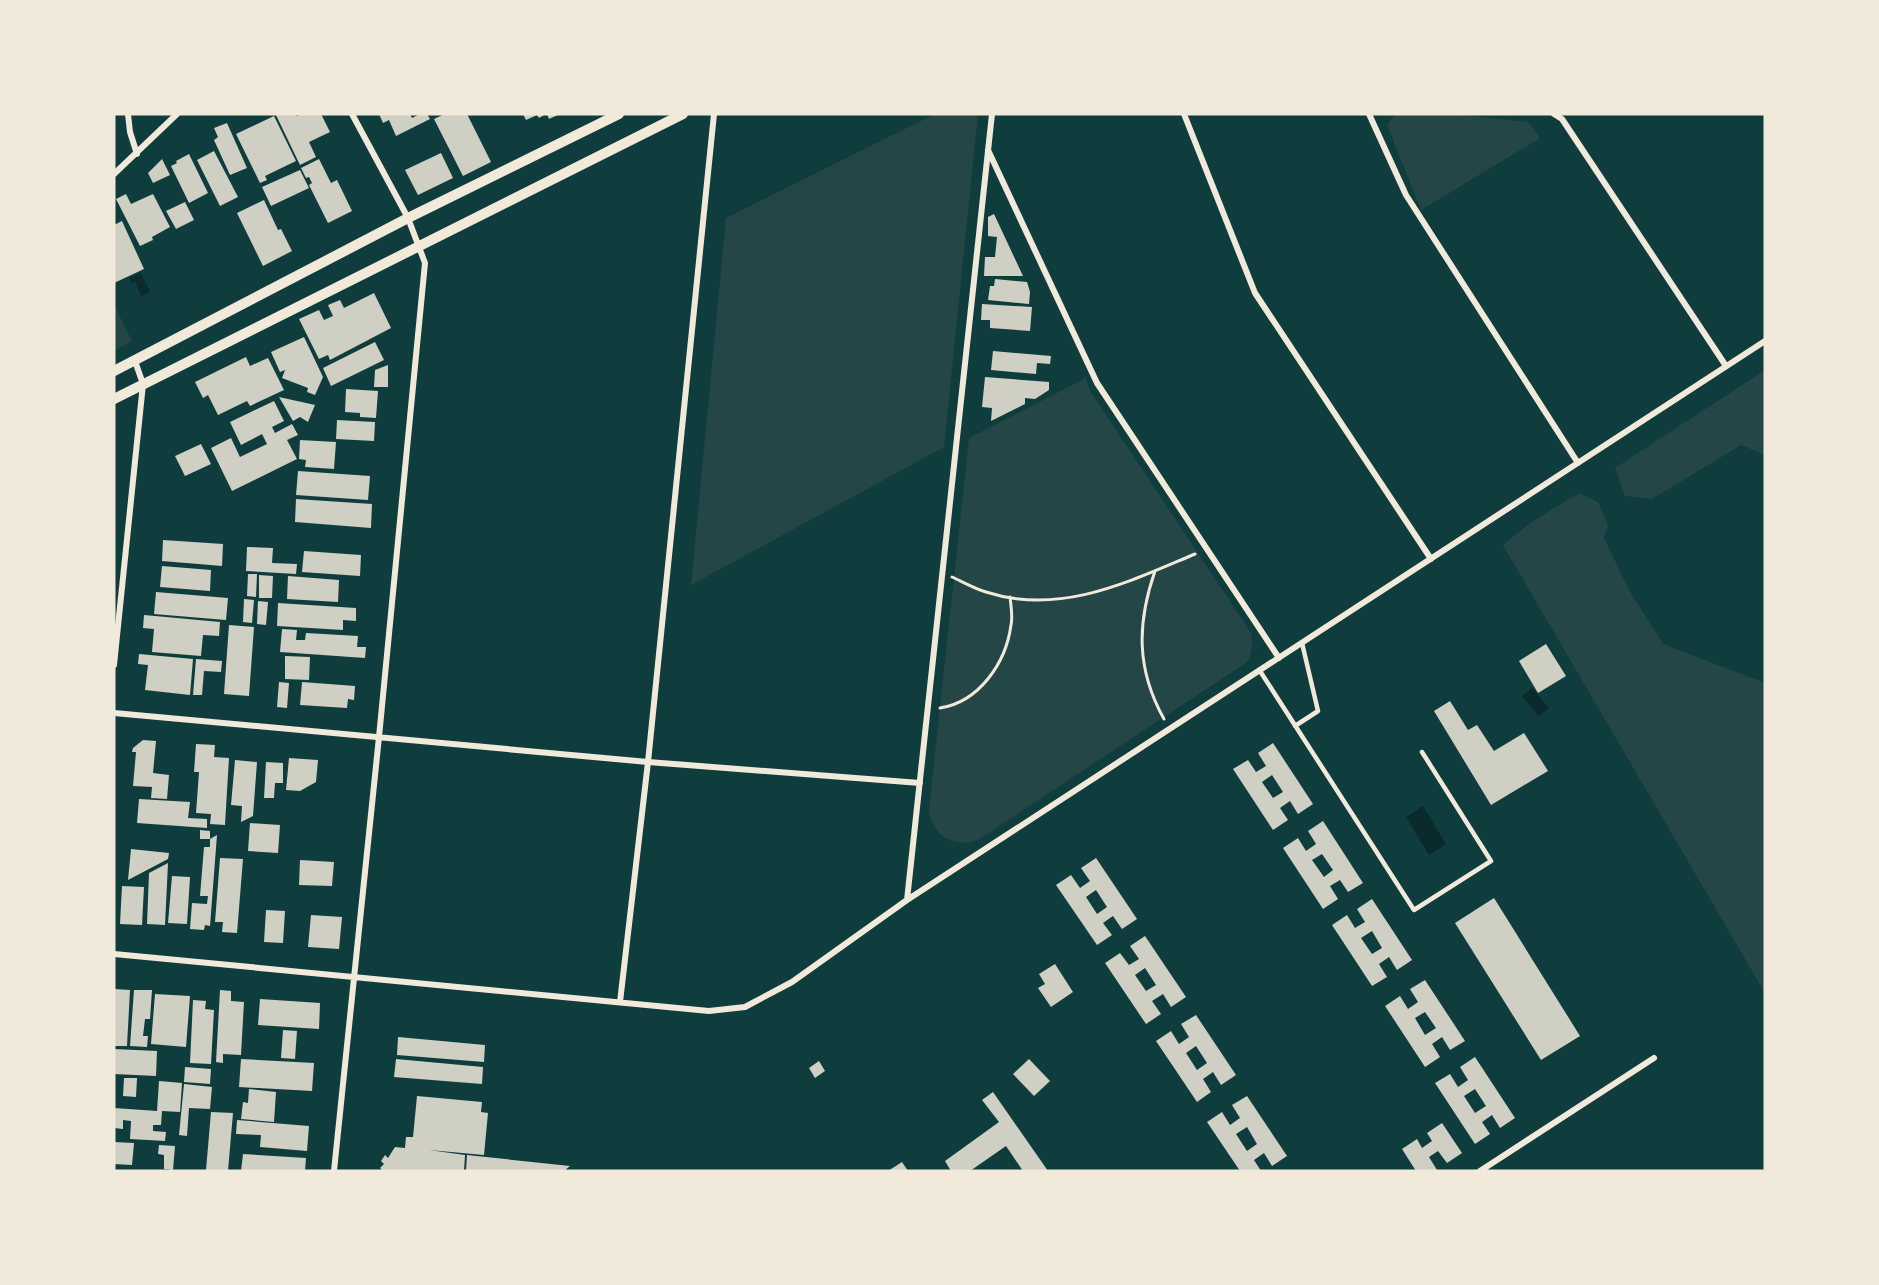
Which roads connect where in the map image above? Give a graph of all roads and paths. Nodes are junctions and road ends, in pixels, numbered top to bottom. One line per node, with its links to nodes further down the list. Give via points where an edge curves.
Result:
1 (128, 114): 12 (street)
2 (177, 114): 12 (street)
3 (352, 114): 14 (street)
4 (619, 114): 14 (street)
5 (683, 114): 15 (street)
6 (714, 114): 38 (street)
7 (992, 114): 11 (street)
8 (1184, 114): 24 (street, via 1256,293)
9 (1369, 114): 22 (street, via 1406,195)
10 (1554, 114): 18 (street, via 1562,119)
11 (988, 150): 23 (street, via 1097,383); 26 (street)
12 (137, 154): 13 (street)
13 (114, 174)
14 (408, 218): 15 (street); 17 (street)
15 (420, 247): 20 (street); 36 (street, via 425,263)
16 (1765, 341): 18 (street)
17 (135, 361): 19 (street); 20 (street)
18 (1726, 366): 22 (street)
19 (114, 371)
20 (143, 384): 21 (street); 30 (street)
21 (114, 399)
22 (1578, 463): 24 (street)
23 (1206, 549): 25 (path); 29 (street)
24 (1431, 559): 28 (street)
25 (1155, 571): 27 (path, via 1101,592 1072,598); 35 (path, via 1146,597 1142,652 1156,705)
26 (942, 573): 27 (path, via 986,592); 32 (street)
27 (1010, 597): 32 (path, via 1012,623 998,664 971,696)
28 (1302, 643): 29 (street); 34 (lane, via 1318,711)
29 (1279, 658): 31 (street)
30 (114, 665)
31 (1260, 671): 34 (lane); 35 (street)
32 (928, 711): 39 (street)
33 (114, 712): 36 (street)
34 (1295, 726): 37 (lane, via 1414,910 1491,861)
35 (1170, 729): 40 (street)
36 (379, 736): 38 (street); 42 (street)
37 (1422, 752)
38 (648, 762): 39 (street); 43 (street)
39 (920, 783): 40 (street)
40 (907, 900): 43 (street, via 792,982 745,1007 709,1011)
41 (114, 954): 42 (street)
42 (354, 978): 43 (street); 45 (street)
43 (620, 1002)
44 (1654, 1058): 46 (street)
45 (333, 1171)
46 (1480, 1171)

